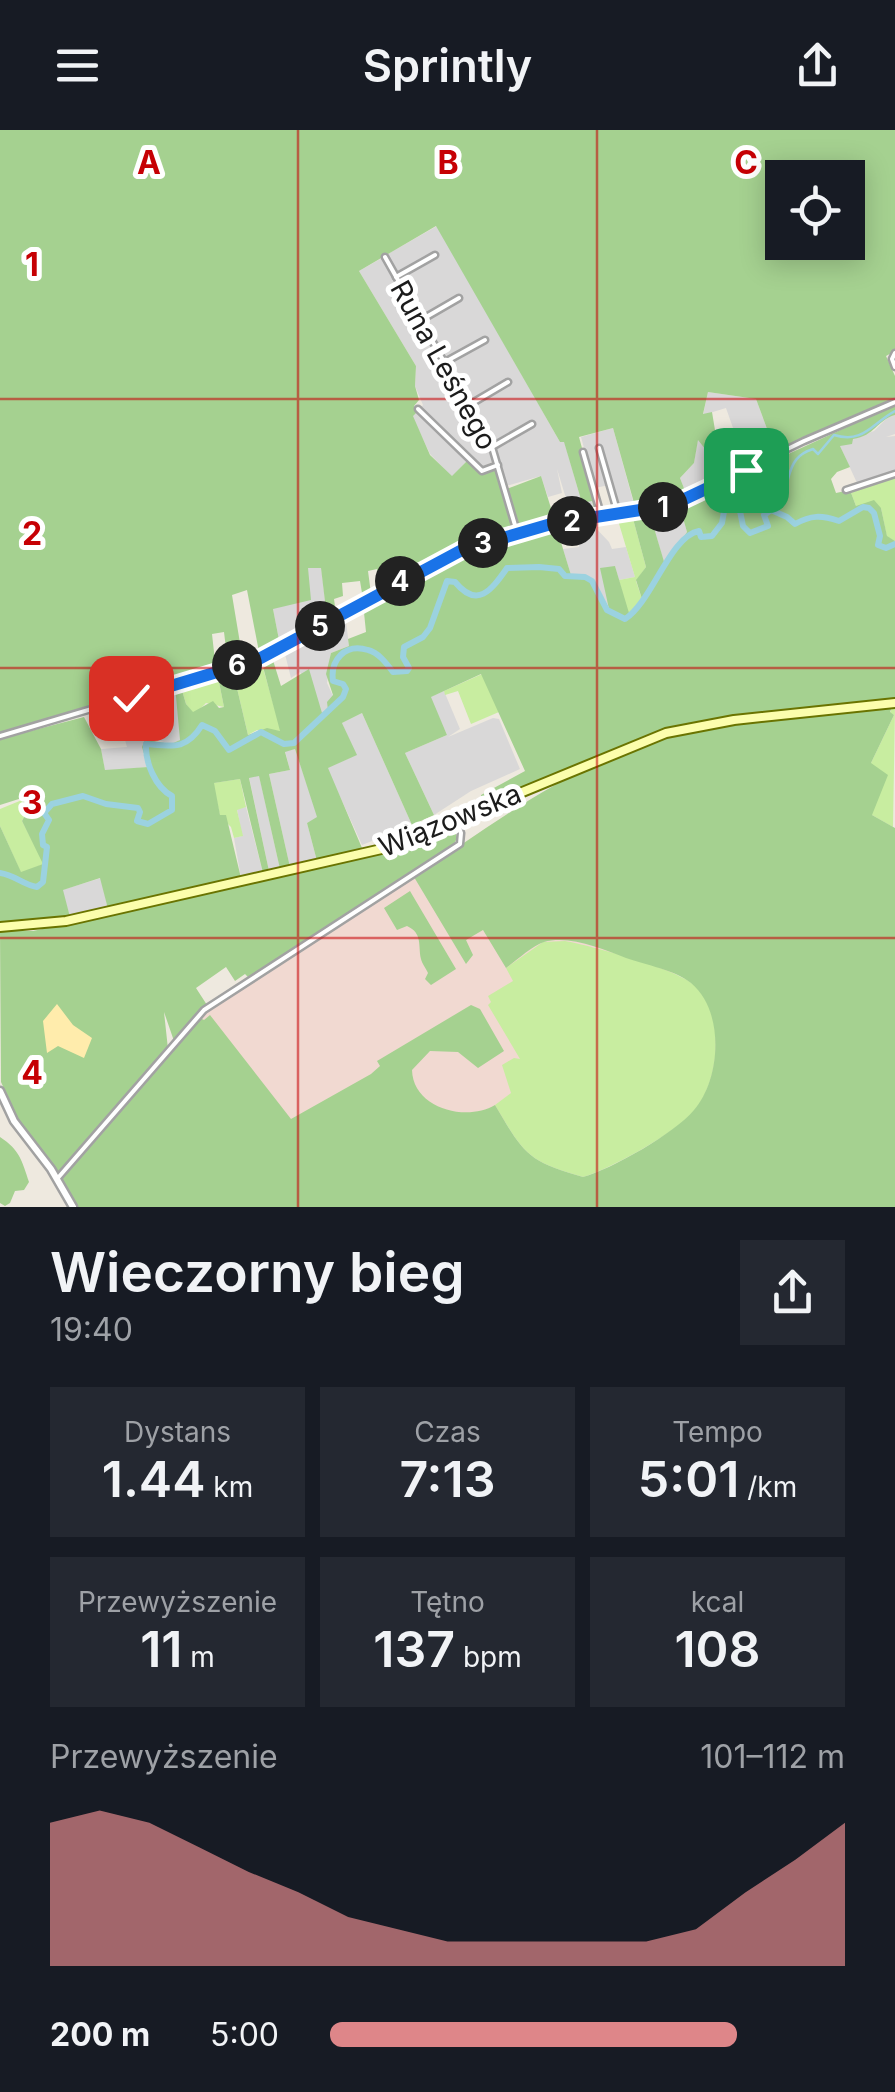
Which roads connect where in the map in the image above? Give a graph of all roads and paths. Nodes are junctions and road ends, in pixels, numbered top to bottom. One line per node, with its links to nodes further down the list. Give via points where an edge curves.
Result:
1 (435, 256): 3 (street)
2 (385, 258): 3 (street, Runa Leśnego)
3 (396, 277): 5 (street, Runa Leśnego)
4 (459, 298): 5 (street)
5 (421, 320): 8 (street, Runa Leśnego)
6 (484, 340): 8 (street)
7 (895, 353): 9 (street)
8 (444, 362): 12 (street, Runa Leśnego)
9 (895, 367)
10 (508, 382): 12 (street)
11 (895, 402): 21 (street, via 672,505)
12 (468, 405): 15 (street, Runa Leśnego)
13 (418, 409): 18 (street, via 482,471)
14 (532, 424): 15 (street)
15 (492, 447): 18 (street, Runa Leśnego)
16 (599, 448): 21 (street)
17 (584, 452): 22 (street)
18 (498, 464): 23 (street, Runa Leśnego)
19 (895, 474): 20 (street)
20 (846, 490)
21 (618, 514): 22 (street)
22 (602, 516): 23 (street)
23 (517, 532): 25 (street, via 462,550 257,660)
24 (895, 703): 26 (main road, Wiązowska, via 666,732)
25 (0, 736)
26 (456, 820): 27 (main road, Wiązowska, via 352,857 66,922); 29 (street, via 460,844 204,1010)
27 (0, 927)
28 (0, 1091): 29 (street)
29 (57, 1178): 30 (street)
30 (74, 1207)

